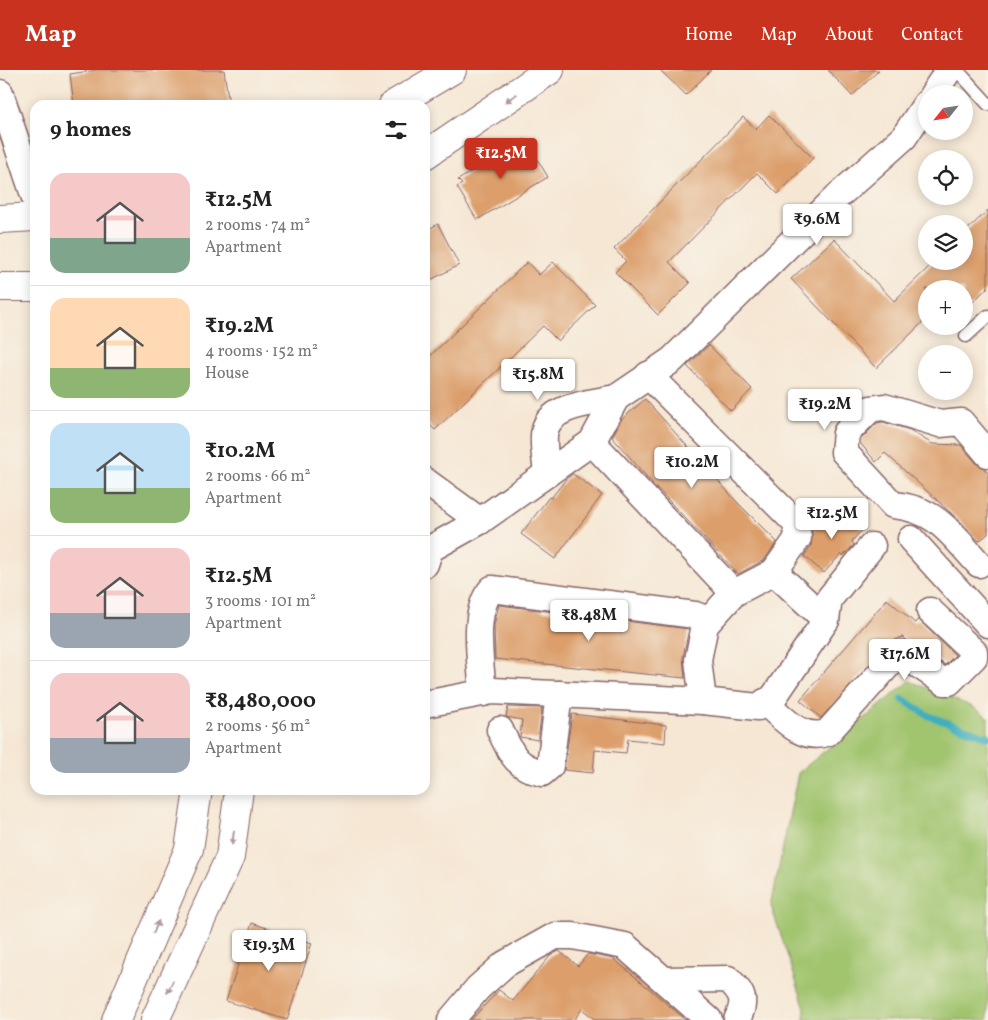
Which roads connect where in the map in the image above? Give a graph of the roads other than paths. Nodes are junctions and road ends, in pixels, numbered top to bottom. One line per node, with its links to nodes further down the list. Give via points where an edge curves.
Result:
1 (452, 70): 7 (street)
2 (550, 70): 10 (street, one-way to 10)
3 (949, 70): 5 (street)
4 (957, 70): 8 (lane)
5 (939, 85)
6 (0, 93): 11 (street)
7 (401, 100)
8 (988, 104)
9 (918, 116): 18 (street, via 904,136 838,196 672,360)
10 (430, 152)
11 (30, 183)
12 (30, 217): 13 (street)
13 (0, 218)
14 (0, 287): 15 (street)
15 (30, 287)
16 (988, 316): 17 (lane)
17 (966, 336)
18 (648, 375): 19 (street); 29 (street, via 796,523 798,538)
19 (616, 398): 20 (street); 22 (street, via 567,408 551,417 544,433)
20 (592, 442): 22 (street); 31 (street)
21 (988, 454): 28 (street, via 961,422 940,424 884,407 870,409 846,434 844,452 893,505 911,506 936,518)
22 (547, 474): 24 (street)
23 (430, 485): 24 (street)
24 (480, 521): 27 (street)
25 (911, 539): 30 (street)
26 (872, 546): 34 (street, via 829,599)
27 (430, 550)
28 (984, 560): 30 (street)
29 (774, 572): 31 (street); 34 (street)
30 (953, 586): 35 (street)
31 (734, 593): 33 (street)
32 (930, 611): 39 (street, via 974,652 974,657 950,682 944,682 902,654 896,656 828,733 816,736 800,733)
33 (708, 620): 36 (street, via 695,615 492,589 484,597 479,634); 38 (street, via 698,660)
34 (826, 620): 39 (street, via 773,698)
35 (988, 624)
36 (483, 693): 37 (street); 40 (street)
37 (559, 694): 38 (street); 41 (street, via 550,766 542,773 528,769 516,760)
38 (703, 701): 39 (street, via 758,707)
39 (766, 702)
40 (430, 703)
41 (500, 730)
42 (197, 795): 45 (street, one-way to 42, via 189,849)
43 (238, 795): 46 (street, one-way to 46, via 230,857)
44 (665, 980): 47 (street, via 625,946 573,936 555,936 505,964 478,988); 48 (street); 49 (street, via 728,979 740,990 744,1006)
45 (116, 1020)
46 (155, 1020)
47 (451, 1020)
48 (709, 1020)
49 (737, 1020)

